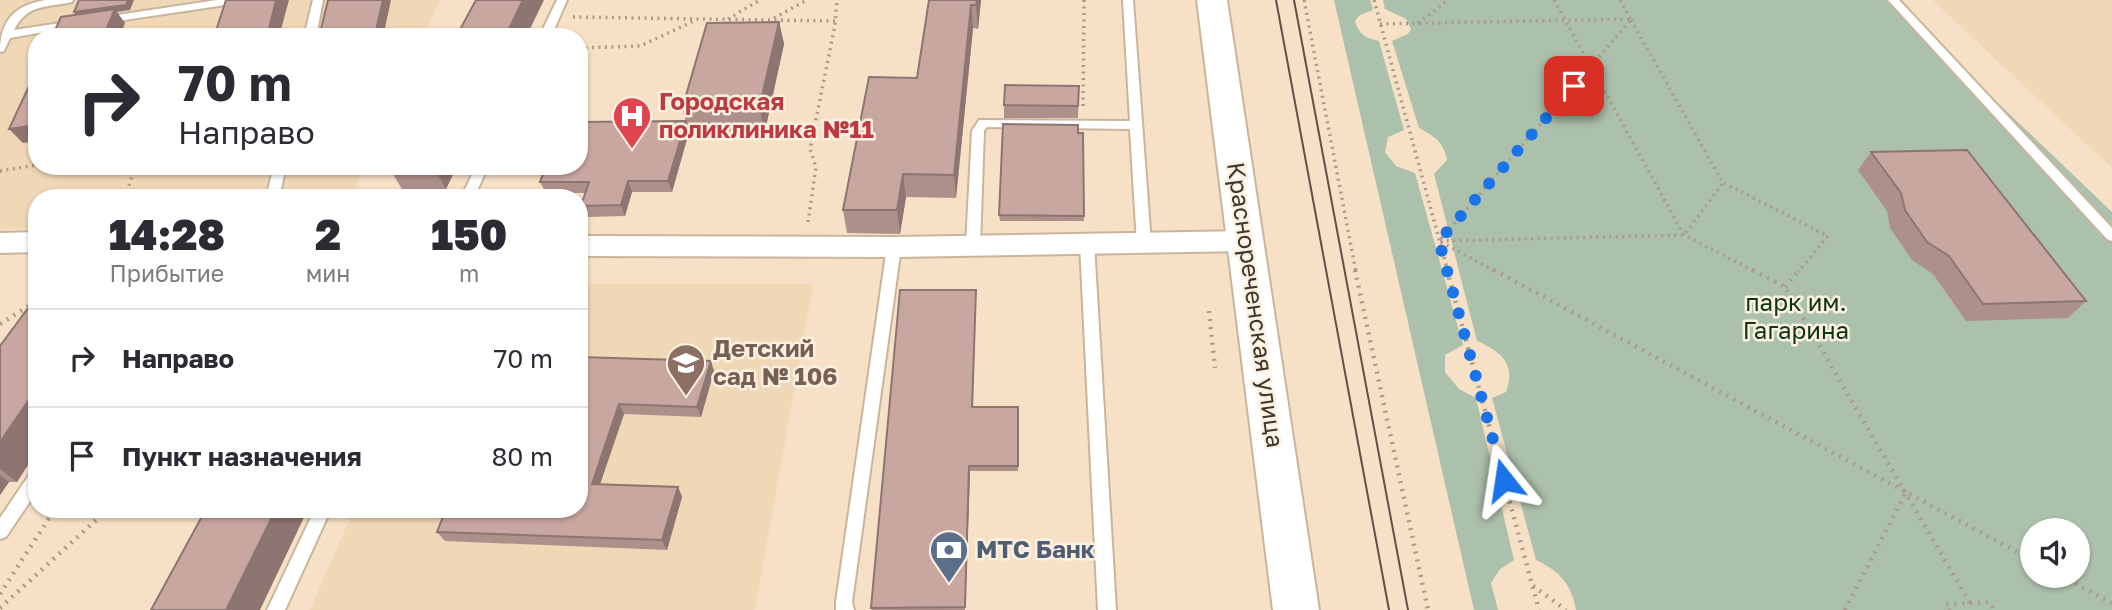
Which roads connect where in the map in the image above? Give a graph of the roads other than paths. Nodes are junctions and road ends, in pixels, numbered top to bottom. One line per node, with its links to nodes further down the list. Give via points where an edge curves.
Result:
1 (68, 0): 12 (lane, via 23,9)
2 (239, 0): 8 (lane)
3 (318, 0): 9 (lane)
4 (562, 0): 10 (lane)
5 (1128, 0): 14 (lane)
6 (1212, 0): 16 (main road, Краснореченская улица)
7 (1893, 0): 15 (lane)
8 (47, 28)
9 (312, 28)
10 (549, 28)
11 (28, 31): 12 (lane)
12 (6, 34): 13 (lane)
13 (0, 48)
14 (1136, 125): 20 (lane); 21 (lane, via 983,123 978,131)
15 (2112, 236)
16 (1246, 241): 20 (street); 30 (main road, Краснореченская улица)
17 (28, 242): 18 (street)
18 (0, 243)
19 (1087, 244): 20 (street); 21 (street); 29 (lane)
20 (1144, 244)
21 (974, 245): 23 (street)
22 (588, 246): 23 (street)
23 (894, 247): 28 (lane)
24 (28, 490): 26 (lane)
25 (319, 518): 27 (lane)
26 (0, 532)
27 (276, 610)
28 (845, 610)
29 (1107, 610)
30 (1296, 610)

